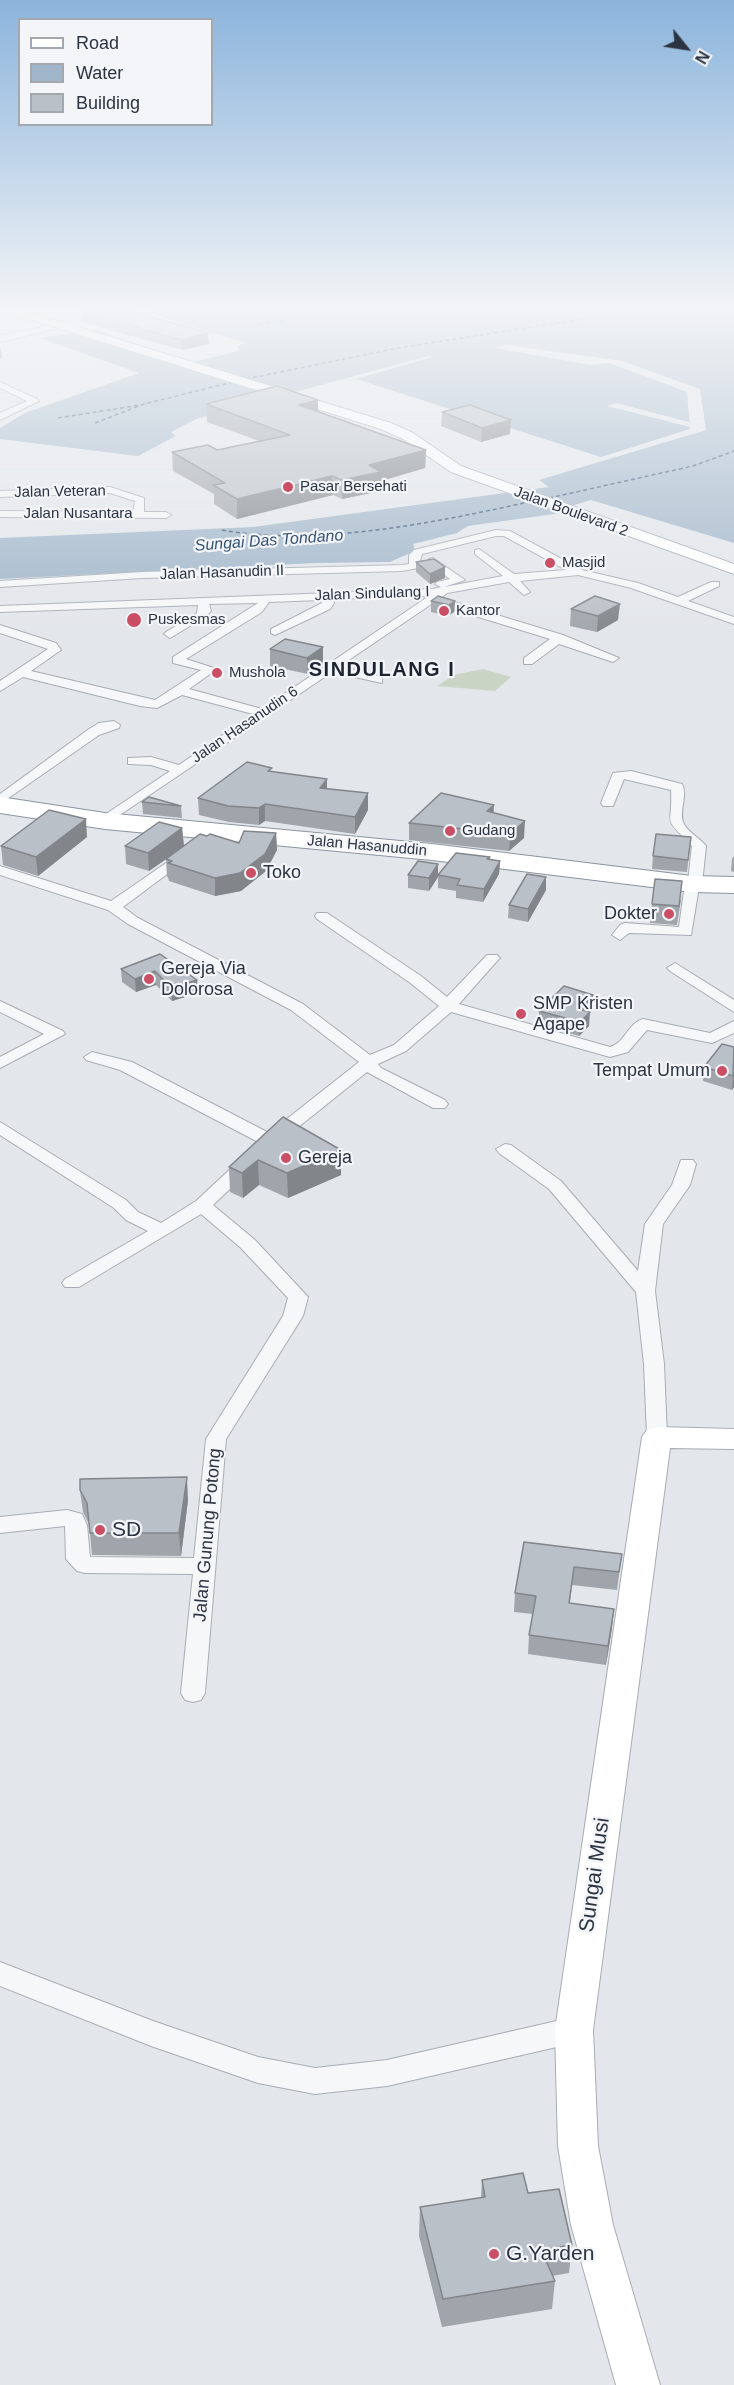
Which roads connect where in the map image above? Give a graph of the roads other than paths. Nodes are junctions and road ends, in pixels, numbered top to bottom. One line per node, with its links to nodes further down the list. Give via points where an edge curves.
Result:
1 (365, 419): 7 (main road, Jalan Boulevard 2, via 408,436 456,469)
2 (0, 494): 4 (street, Jalan Veteran, via 110,490 140,501)
3 (0, 514): 4 (street, Jalan Nusantara)
4 (138, 514): 5 (street, Jalan Nusantara)
5 (161, 515)
6 (479, 552): 11 (street)
7 (734, 569)
8 (292, 571): 9 (street, Jalan Hasanudin II, via 408,568 415,564 414,554 506,533); 12 (street, Jalan Hasanudin II); 15 (street)
9 (578, 572): 11 (street, Jalan Sindulang I); 22 (street, Jalan Sindulang I)
10 (408, 577): 16 (street, via 394,579)
11 (512, 578): 14 (street, Jalan Sindulang I); 17 (street)
12 (0, 584)
13 (715, 584): 22 (street)
14 (476, 586): 18 (street, Jalan Sindulang I); 18 (street, Jalan Hasanudin 6, via 437,559 459,580 437,585)
15 (292, 587)
16 (401, 592): 18 (street, Jalan Sindulang I); 19 (street, Jalan Sindulang I)
17 (524, 592)
18 (436, 594): 28 (street); 31 (street, Jalan Hasanudin 6)
19 (324, 595): 20 (street, Jalan Sindulang I); 26 (street, via 326,607)
20 (262, 598): 21 (street, Jalan Sindulang I); 35 (street, via 264,604 258,610 180,658 211,669)
21 (203, 600): 23 (street, Jalan Sindulang I); 27 (street, via 205,611)
22 (680, 600): 24 (street, Jalan Sindulang I)
23 (0, 609)
24 (734, 621)
25 (0, 629): 32 (street, via 55,648 55,652)
26 (275, 631)
27 (170, 634)
28 (560, 640): 29 (street); 30 (street)
29 (614, 658)
30 (528, 661)
31 (332, 666): 33 (street, via 341,672); 36 (street, Jalan Hasanudin 6)
32 (23, 673): 34 (street); 35 (street, via 155,704)
33 (378, 680)
34 (0, 687)
35 (178, 691): 36 (street)
36 (263, 713): 39 (street, Jalan Hasanudin 6)
37 (114, 726): 40 (street, via 94,732)
38 (133, 761): 39 (street, via 159,761)
39 (179, 770): 43 (street, Jalan Hasanudin 6)
40 (0, 800)
41 (608, 803): 46 (street, via 621,774 677,787 680,794 675,819 699,846)
42 (0, 805): 43 (highway, Jalan Hasanuddin)
43 (105, 821): 44 (highway, Jalan Hasanuddin)
44 (215, 831): 46 (highway, Jalan Hasanuddin); 48 (street)
45 (0, 870): 48 (street)
46 (694, 884): 47 (highway, Jalan Hasanuddin); 50 (street, via 686,932 625,928)
47 (734, 885)
48 (113, 906): 58 (street, via 133,921 297,1007)
49 (322, 916): 54 (street, via 416,979)
50 (620, 935)
51 (492, 958): 54 (street)
52 (675, 968): 55 (street)
53 (0, 1006): 59 (street, via 57,1034)
54 (448, 1006): 56 (street, via 610,1052 622,1049 643,1024 711,1038); 58 (street, via 400,1048)
55 (734, 1007)
56 (734, 1026)
57 (92, 1057): 62 (street, via 126,1066)
58 (369, 1062): 60 (street, via 374,1071); 62 (street)
59 (0, 1063)
60 (439, 1104)
61 (0, 1127): 66 (street, via 120,1204 132,1216)
62 (270, 1141): 65 (street)
63 (505, 1149): 68 (street, via 555,1185)
64 (687, 1164): 68 (street, via 681,1185 654,1224)
65 (202, 1205): 66 (street); 72 (street, Jalan Gunung Potong, via 248,1244 298,1296 293,1316 216,1439)
66 (162, 1231): 67 (street)
67 (72, 1283)
68 (645, 1291): 69 (street)
69 (657, 1437): 70 (main road); 75 (main road, Sungai Musi)
70 (734, 1438)
71 (0, 1525): 72 (street, via 71,1518 76,1525 77,1559 85,1564)
72 (204, 1566): 73 (street, Jalan Gunung Potong)
73 (194, 1693)
74 (0, 1974): 75 (street, via 258,2070 315,2081 387,2073)
75 (574, 2030): 76 (main road, Sungai Musi, via 578,2146 592,2225)
76 (638, 2385)

